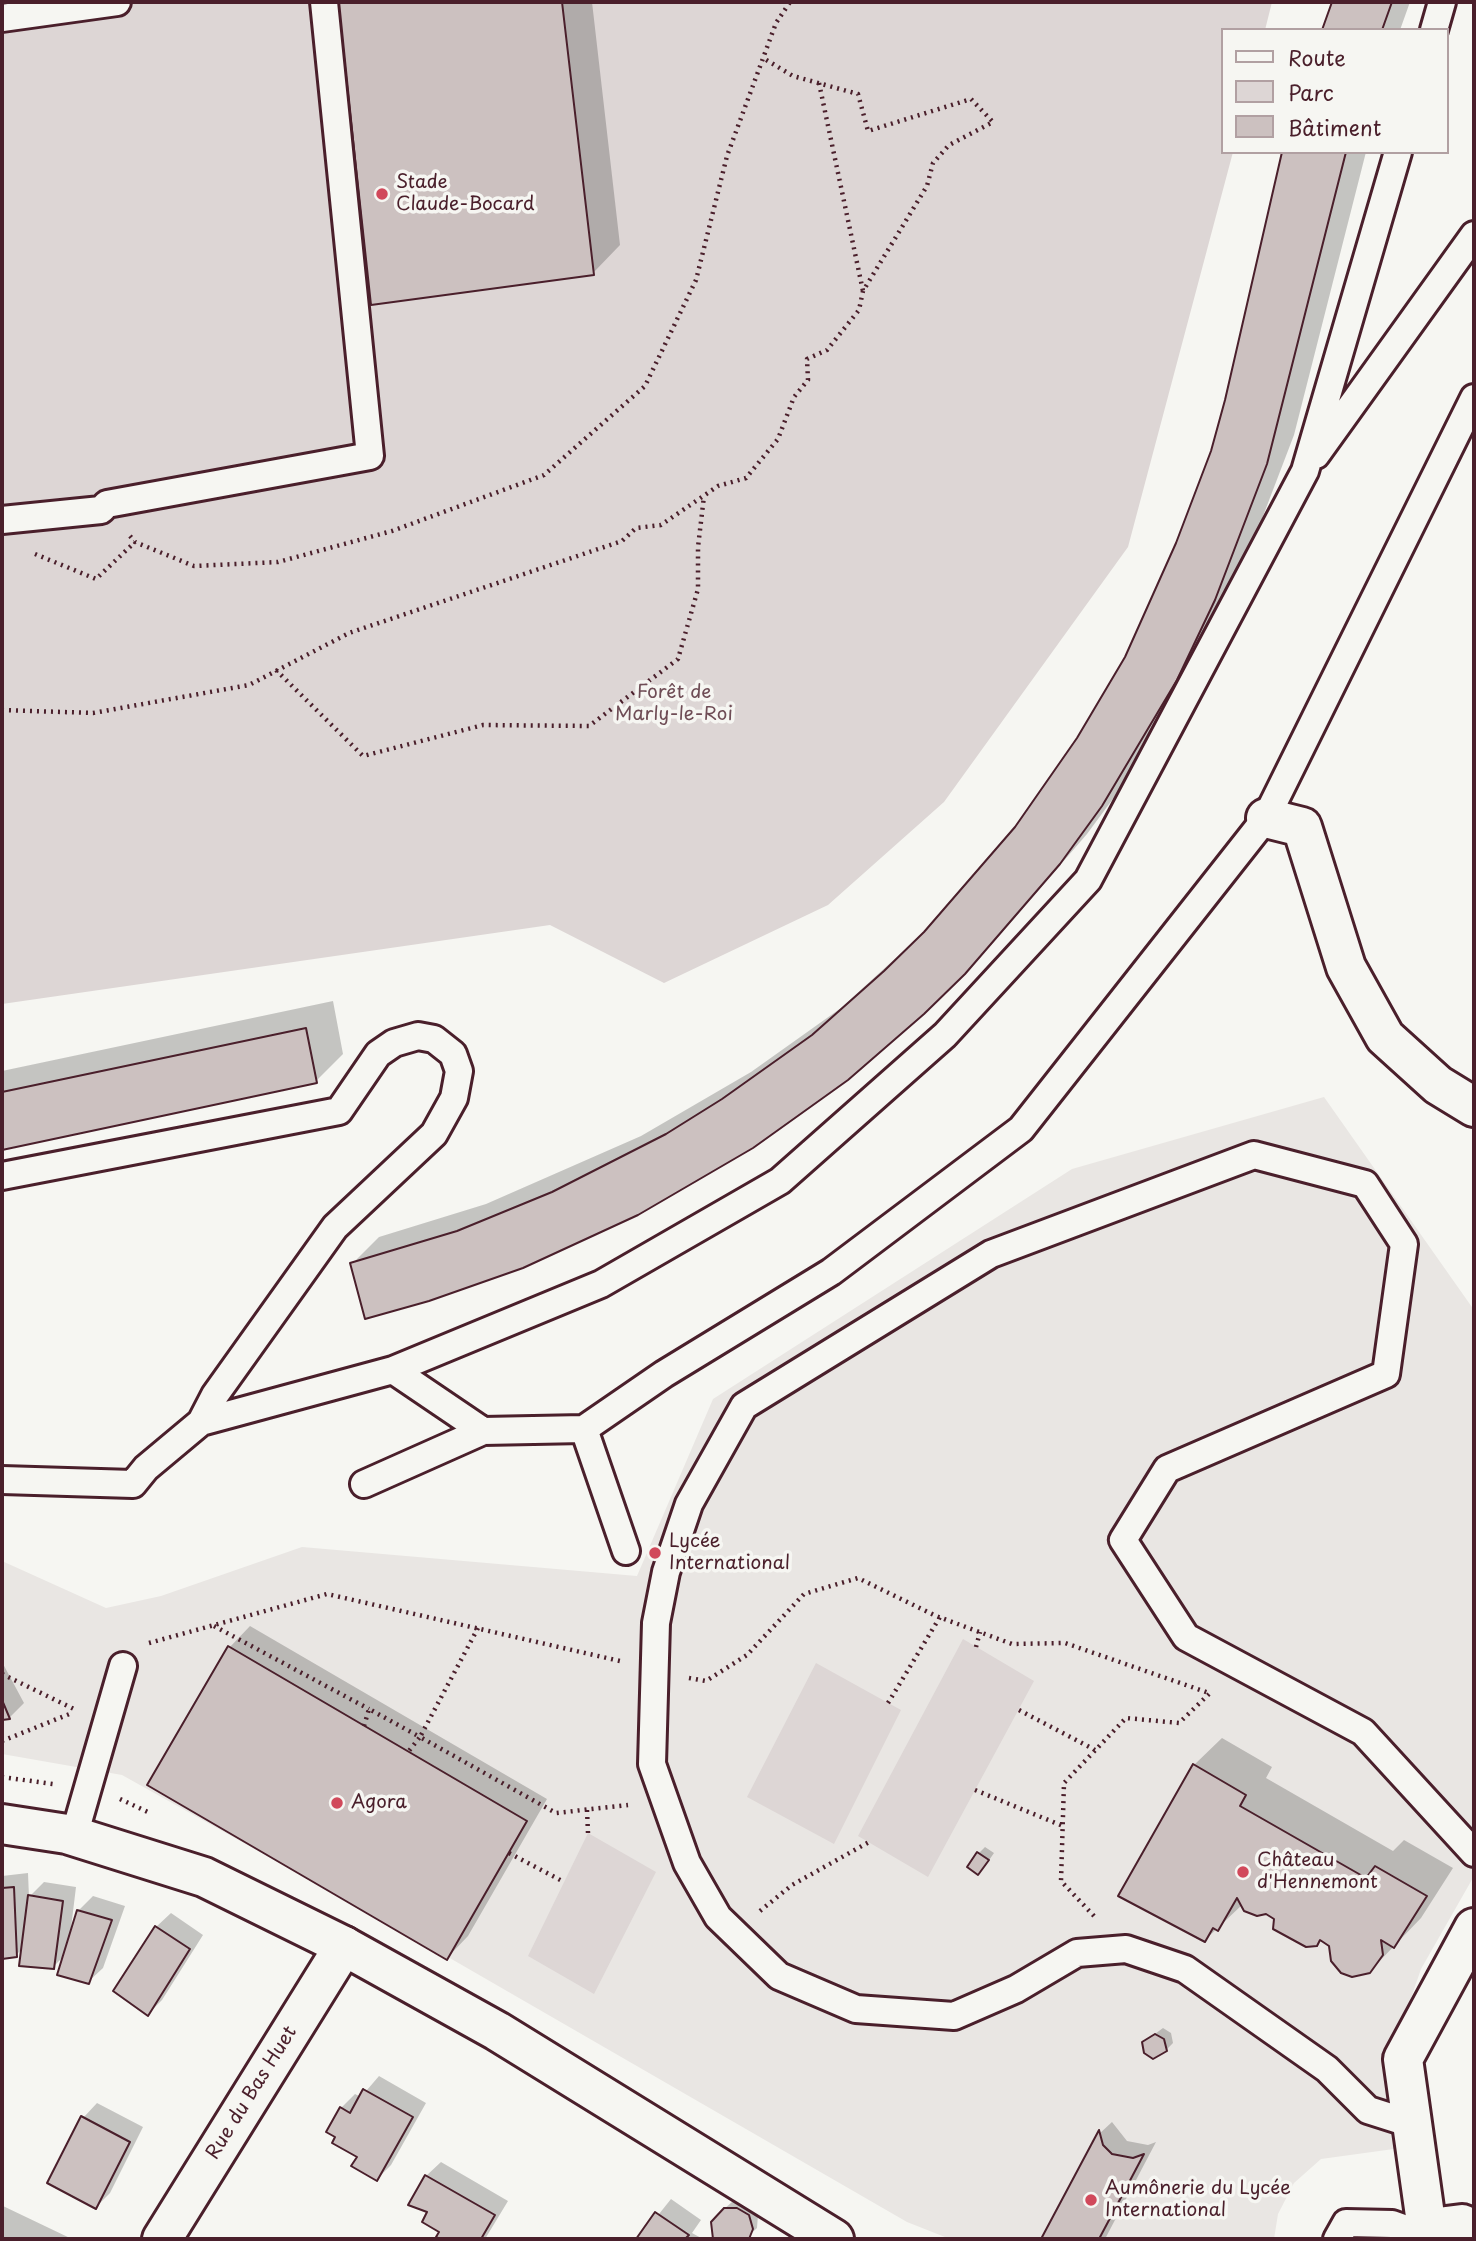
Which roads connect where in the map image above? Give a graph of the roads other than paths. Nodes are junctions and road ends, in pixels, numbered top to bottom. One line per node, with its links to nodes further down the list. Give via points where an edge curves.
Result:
1 (117, 2): 4 (lane)
2 (324, 2): 10 (lane, via 370,456 107,504 101,510)
3 (1442, 2): 5 (lane)
4 (2, 18)
5 (1435, 28)
6 (1397, 154): 9 (lane)
7 (1474, 235): 9 (lane)
8 (1474, 398): 11 (lane)
9 (1305, 471): 14 (lane, via 1088,880 945,1035 780,1181 601,1284)
10 (2, 520)
11 (1266, 818): 12 (street, via 1302,827 1346,967 1385,1037 1438,1085); 16 (lane, via 1021,1129 831,1272 664,1374)
12 (1474, 1107)
13 (2, 1176): 15 (lane, via 339,1111 378,1054 418,1036 434,1039 453,1054 459,1071 454,1098 434,1134 335,1227 215,1395)
14 (393, 1370): 15 (lane); 17 (lane)
15 (201, 1422): 18 (lane, via 133,1484)
16 (584, 1429): 17 (lane); 20 (lane)
17 (483, 1431): 19 (lane)
18 (2, 1480)
19 (365, 1484)
20 (626, 1551)
21 (123, 1666): 23 (lane)
22 (2, 1824): 23 (street)
23 (74, 1836): 26 (street, via 204,1877)
24 (1474, 1853): 27 (lane, via 1363,1732 1186,1637 1123,1540 1167,1469 1385,1374 1404,1244 1365,1184 1254,1155 990,1254 744,1406 689,1504 666,1572 656,1623 652,1764 687,1863 718,1917 779,1976 856,2009 954,2016 1016,1989 1077,1953 1126,1949 1185,1969 1327,2069 1368,2110)
25 (1474, 1928): 27 (street, via 1403,2059)
26 (344, 1946): 30 (street, Rue du Bas Huet); 31 (street, via 497,2031)
27 (1412, 2123): 29 (street)
28 (1474, 2230): 29 (street, via 1462,2224)
29 (1411, 2236): 32 (lane, via 1346,2223)
30 (162, 2239)
31 (834, 2239)
32 (1337, 2239)

